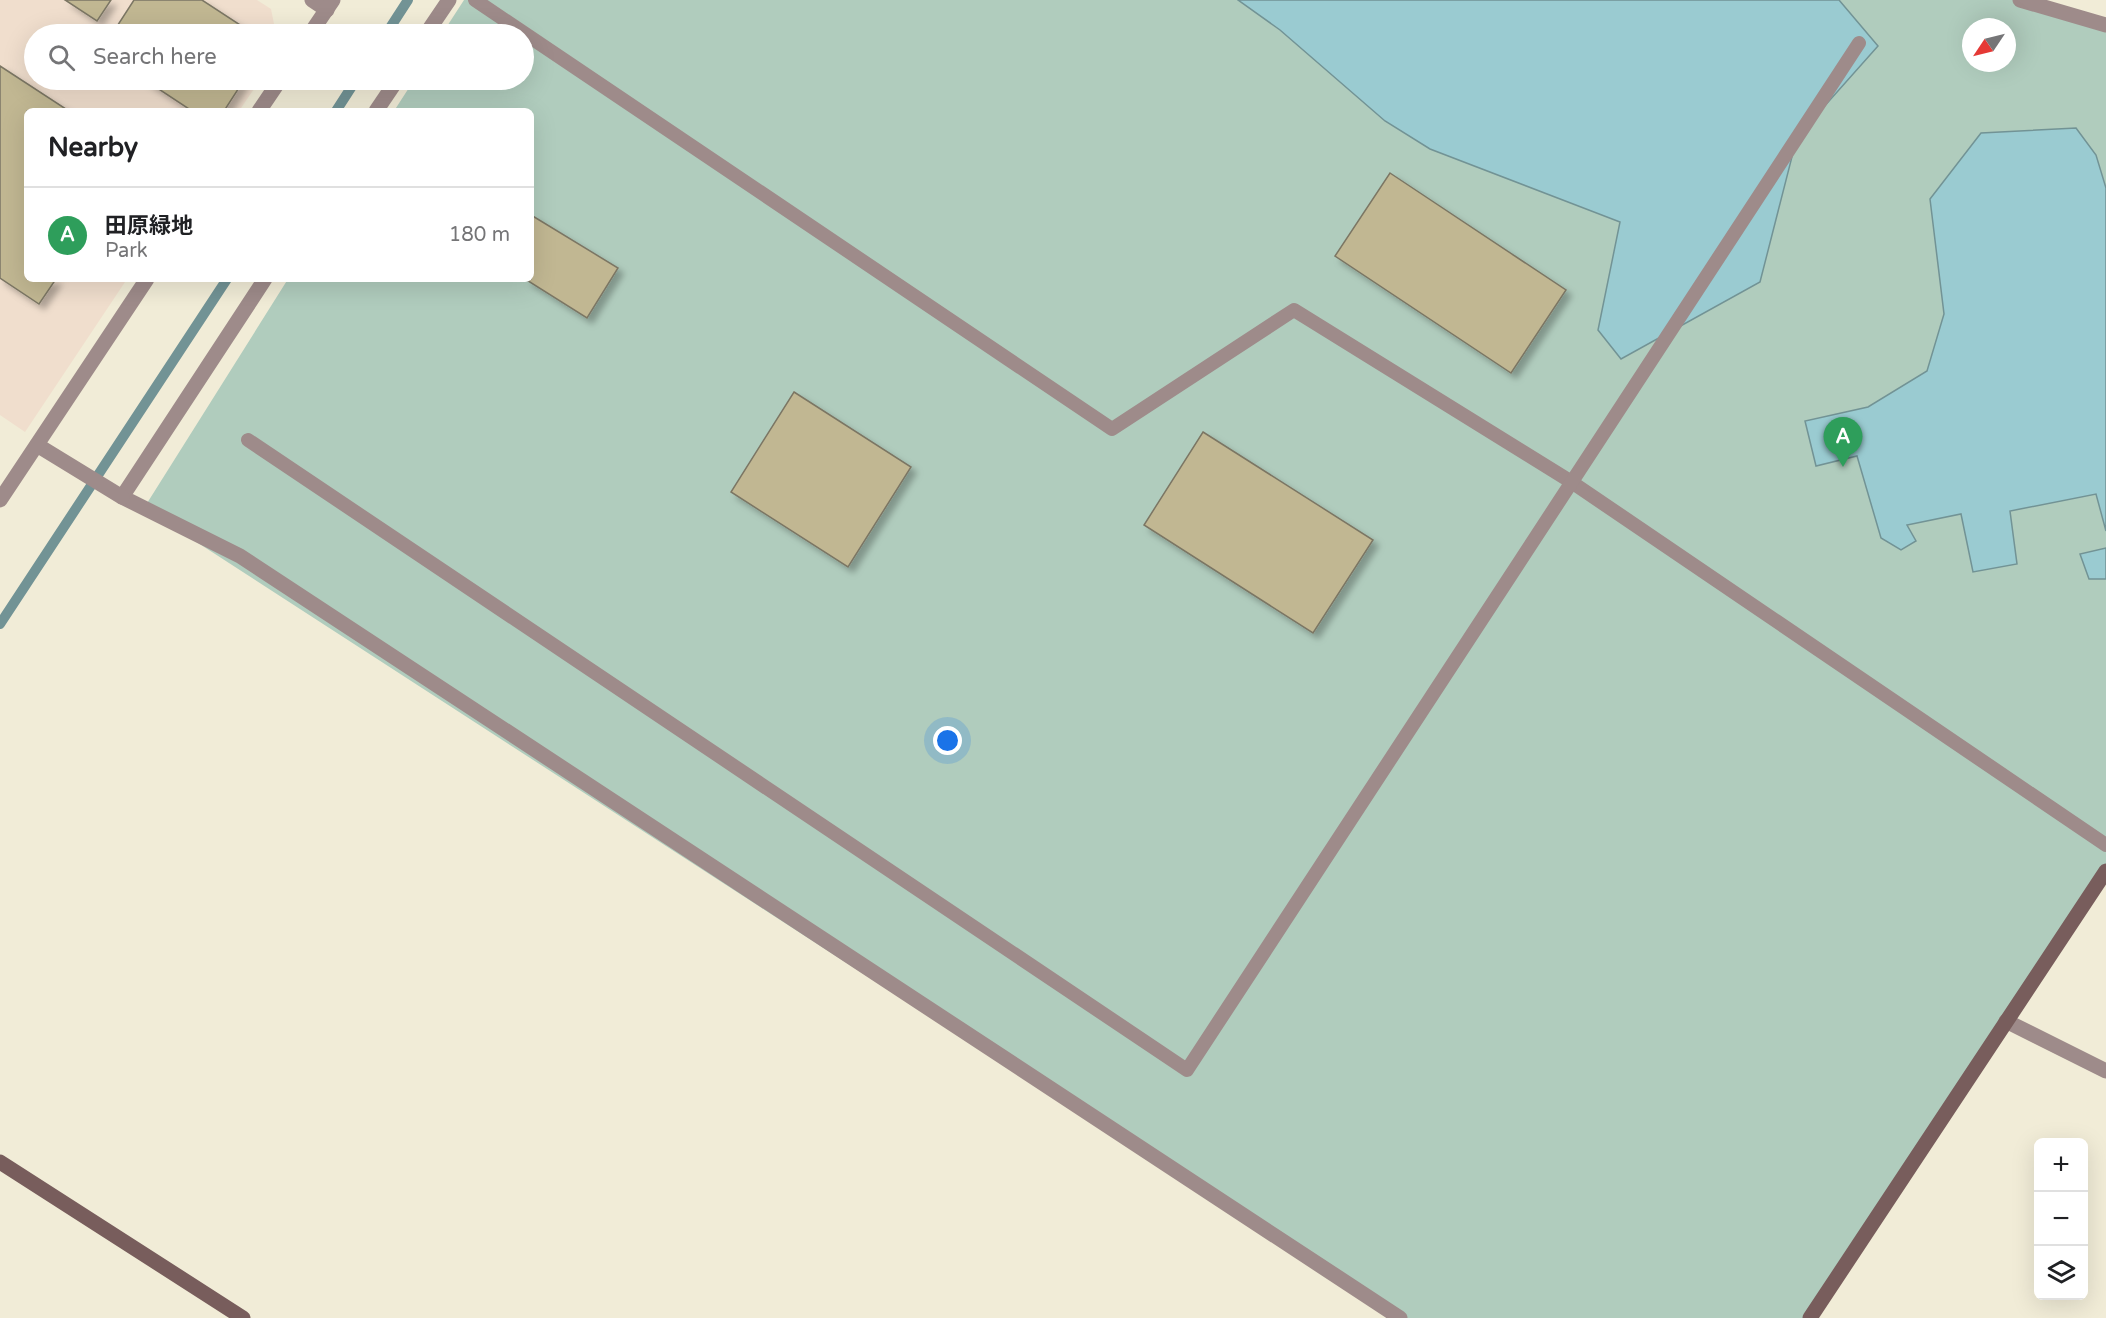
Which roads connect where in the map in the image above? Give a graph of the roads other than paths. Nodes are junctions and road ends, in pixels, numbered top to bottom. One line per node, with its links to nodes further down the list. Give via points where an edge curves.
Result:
1 (312, 0): 5 (street)
2 (449, 0): 7 (street)
3 (475, 0): 8 (lane)
4 (2020, 0): 9 (street)
5 (330, 5): 6 (street)
6 (317, 24)
7 (433, 24)
8 (511, 24)
9 (2106, 25)
10 (534, 40): 20 (lane, via 1112,429 1294,310)
11 (1859, 43): 20 (lane)
12 (273, 90): 14 (street)
13 (390, 90): 15 (street)
14 (261, 108)
15 (378, 108)
16 (145, 282): 19 (street)
17 (264, 282): 21 (street)
18 (249, 440): 20 (lane, via 1187,1070)
19 (37, 445): 21 (street); 22 (street)
20 (1570, 481): 23 (lane)
21 (122, 497): 29 (street, via 240,556)
22 (0, 500)
23 (2106, 845)
24 (2106, 871): 25 (street)
25 (2006, 1021): 26 (street); 30 (street)
26 (2106, 1071)
27 (0, 1162): 28 (street)
28 (243, 1318)
29 (1400, 1318)
30 (1810, 1318)

